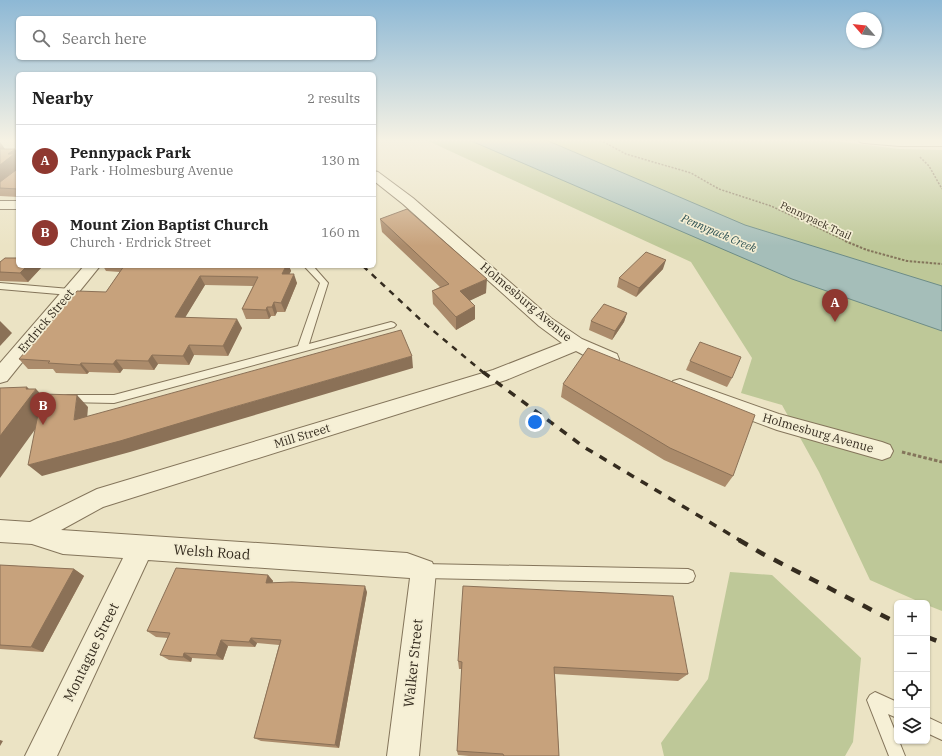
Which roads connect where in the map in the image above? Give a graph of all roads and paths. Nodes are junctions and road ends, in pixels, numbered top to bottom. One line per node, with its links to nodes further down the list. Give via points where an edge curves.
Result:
1 (695, 175): 7 (path, Pennypack Trail, via 719,189 771,206 867,250 907,261)
2 (934, 175): 4 (path)
3 (376, 177): 13 (street, Holmesburg Avenue, via 408,201 545,322)
4 (942, 189)
5 (0, 205): 6 (street)
6 (16, 205)
7 (942, 264)
8 (90, 268): 11 (street, Erdrick Street)
9 (310, 268): 14 (lane, via 324,283)
10 (0, 286): 11 (lane)
11 (70, 292): 16 (street, Erdrick Street)
12 (391, 325): 14 (lane)
13 (576, 344): 15 (street, Holmesburg Avenue); 22 (street, Mill Street, via 499,375 97,499)
14 (302, 349): 18 (lane, via 114,399)
15 (626, 365)
16 (3, 369)
17 (662, 379): 19 (street, Holmesburg Avenue, via 777,422)
18 (61, 398)
19 (882, 451): 20 (path, via 908,452)
20 (942, 462)
21 (0, 531): 22 (street, Welsh Road)
22 (32, 533): 23 (street, Welsh Road, via 63,542)
23 (141, 548): 24 (street, Welsh Road, via 407,565); 29 (street, Montague Street)
24 (423, 571): 25 (lane); 30 (street, Walker Street)
25 (688, 576)
26 (894, 709): 31 (lane, via 875,700)
27 (930, 726): 28 (lane)
28 (942, 732)
29 (41, 756)
30 (403, 756)
31 (897, 756)

